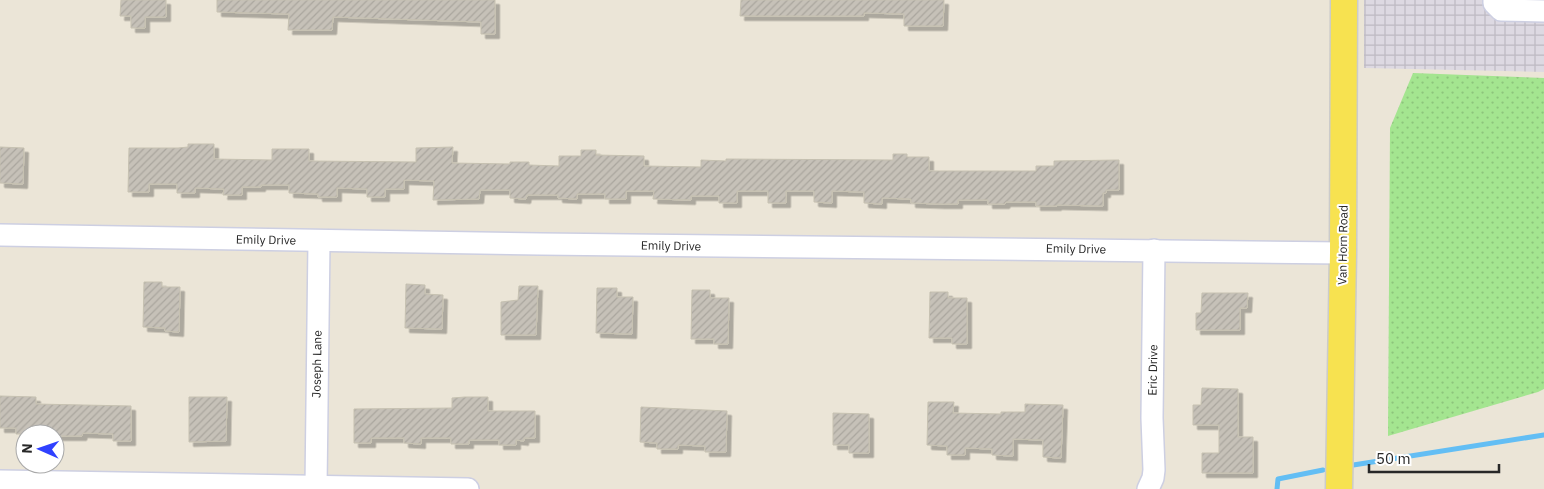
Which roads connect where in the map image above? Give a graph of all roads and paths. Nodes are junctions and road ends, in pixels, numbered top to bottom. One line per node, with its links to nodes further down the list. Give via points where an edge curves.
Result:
1 (1344, 0): 7 (main road, Van Horn Road)
2 (1494, 0): 3 (street, via 1501,10)
3 (1544, 11)
4 (0, 236): 5 (street, Emily Drive)
5 (319, 241): 6 (street, Emily Drive); 10 (street, Joseph Lane)
6 (1154, 250): 7 (street, Emily Drive); 12 (street, Eric Drive, via 1154,470)
7 (1343, 253): 13 (main road, Van Horn Road)
8 (0, 481): 9 (street)
9 (33, 485): 10 (street)
10 (316, 487): 11 (street)
11 (468, 489)
12 (1148, 489)
13 (1339, 489)

